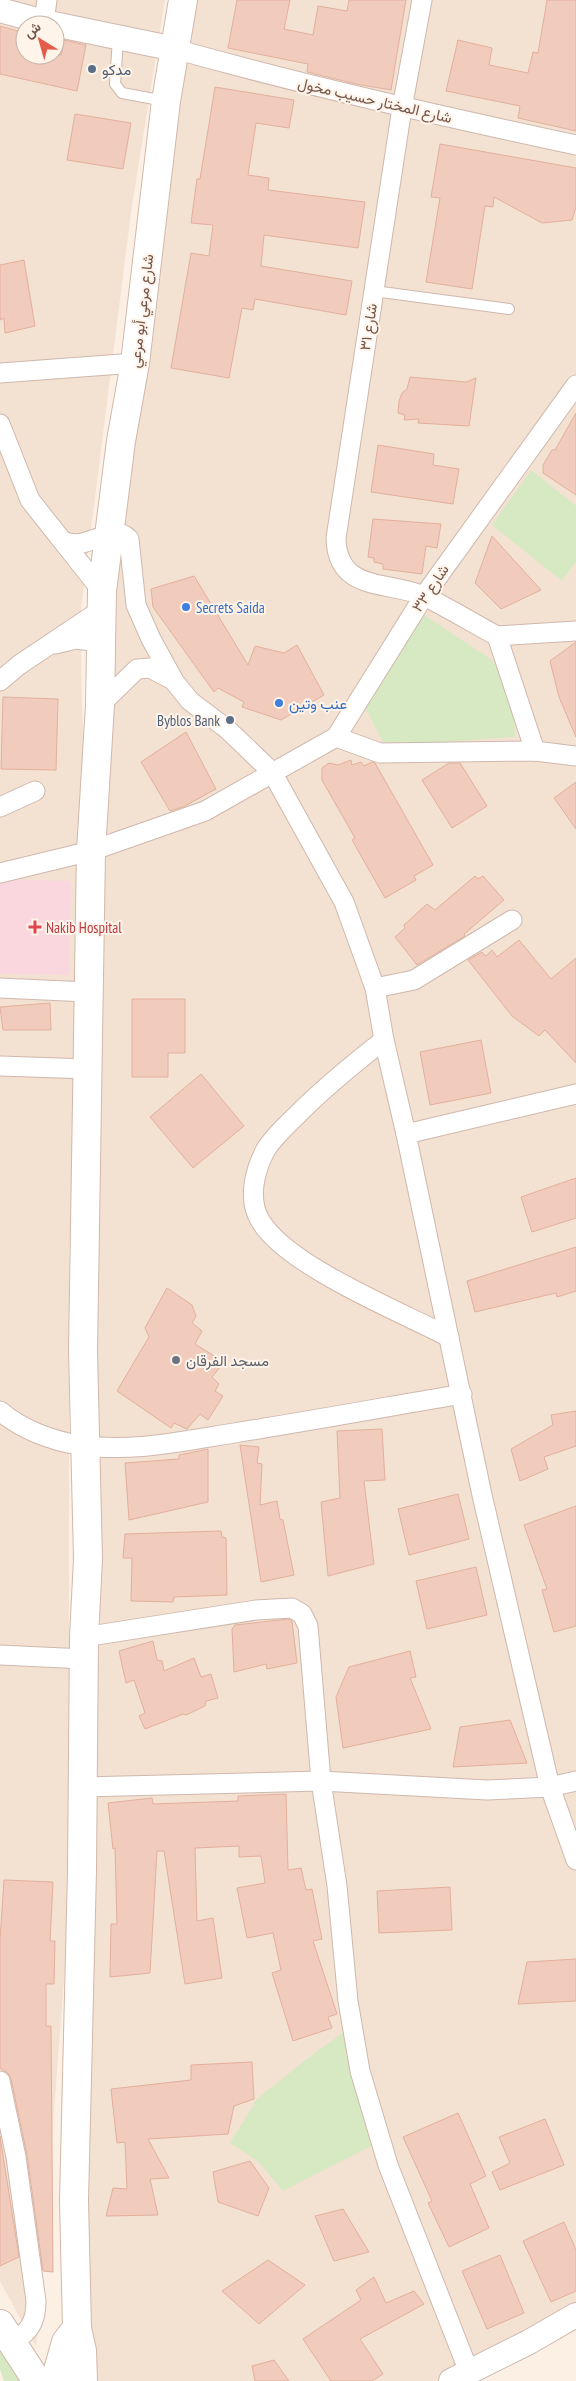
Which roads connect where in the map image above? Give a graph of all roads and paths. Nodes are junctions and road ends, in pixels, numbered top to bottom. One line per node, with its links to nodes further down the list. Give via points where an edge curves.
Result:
1 (182, 0): 6 (main road, شارع مرعي أبو مرعي)
2 (422, 0): 8 (street, شارع ٣١)
3 (0, 10): 4 (street)
4 (46, 11): 5 (street)
5 (118, 38): 6 (street); 7 (lane, via 117,89 122,93)
6 (175, 49): 7 (main road, شارع مرعي أبو مرعي); 8 (street, شارع المختار حسيب مخول)
7 (166, 101): 12 (main road, شارع مرعي أبو مرعي)
8 (402, 108): 9 (street, شارع المختار حسيب مخول); 10 (street, شارع ٣١)
9 (576, 145)
10 (374, 291): 11 (lane); 18 (street, شارع ٣١, via 336,548 339,559 357,579)
11 (510, 309)
12 (135, 362): 13 (street); 16 (main road, شارع مرعي أبو مرعي)
13 (0, 373)
14 (576, 385): 18 (street, شارع ٣٣)
15 (0, 424): 17 (street, via 30,500)
16 (110, 532): 17 (street, via 78,544); 19 (main road, شارع مرعي أبو مرعي); 22 (street, via 124,534 128,538 136,605)
17 (63, 541): 19 (street)
18 (424, 596): 21 (street, شارع ٣١); 25 (street, شارع ٣٣)
19 (92, 622): 23 (street, via 42,649); 24 (main road, شارع مرعي أبو مرعي)
20 (576, 631): 21 (street)
21 (497, 636): 26 (street)
22 (174, 680): 24 (street, via 150,668 137,669); 28 (street, via 190,701 228,729)
23 (0, 681)
24 (100, 705): 31 (main road, شارع مرعي أبو مرعي)
25 (336, 737): 26 (street, via 380,753); 28 (street, شارع ٣٣)
26 (535, 751): 27 (street)
27 (576, 756)
28 (272, 772): 31 (street, شارع ٣٣, via 205,811); 35 (street, via 344,902)
29 (35, 791): 30 (street)
30 (0, 807)
31 (91, 851): 32 (street, شارع ٣٣); 36 (main road, شارع مرعي أبو مرعي)
32 (0, 873)
33 (512, 920): 35 (street, via 414,980)
34 (0, 988): 36 (street)
35 (374, 988): 37 (street)
36 (88, 992): 39 (main road, شارع مرعي أبو مرعي)
37 (384, 1040): 41 (street); 42 (street, via 331,1081 270,1144 258,1169 253,1197 255,1209 268,1233 296,1255 336,1280)
38 (0, 1066): 39 (street)
39 (89, 1069): 45 (main road, شارع مرعي أبو مرعي, via 83,1304)
40 (576, 1094): 41 (street)
41 (406, 1134): 42 (street)
42 (449, 1336): 43 (street)
43 (462, 1394): 45 (street, via 188,1440 111,1448); 51 (street, via 482,1495)
44 (0, 1411): 45 (street, via 28,1428)
45 (85, 1446): 46 (main road, شارع مرعي أبو مرعي, via 88,1559)
46 (84, 1648): 47 (street); 48 (street, via 256,1610 292,1608 302,1614 308,1626); 50 (main road, شارع مرعي أبو مرعي)
47 (0, 1656)
48 (321, 1781): 50 (street); 51 (street, via 487,1790); 57 (street, via 360,2071 388,2165)
49 (576, 1782): 51 (street)
50 (82, 1787): 55 (main road, شارع مرعي أبو مرعي, via 74,2202)
51 (550, 1787): 52 (street)
52 (576, 1860)
53 (0, 2081): 56 (street, via 16,2157 36,2301 34,2322 26,2334)
54 (576, 2315): 57 (street)
55 (77, 2328): 59 (main road, via 66,2342); 60 (main road, شارع مرعي أبو مرعي, via 82,2351)
56 (6, 2333): 58 (main road)
57 (460, 2376)
58 (37, 2381)
59 (55, 2381)
60 (82, 2381)

